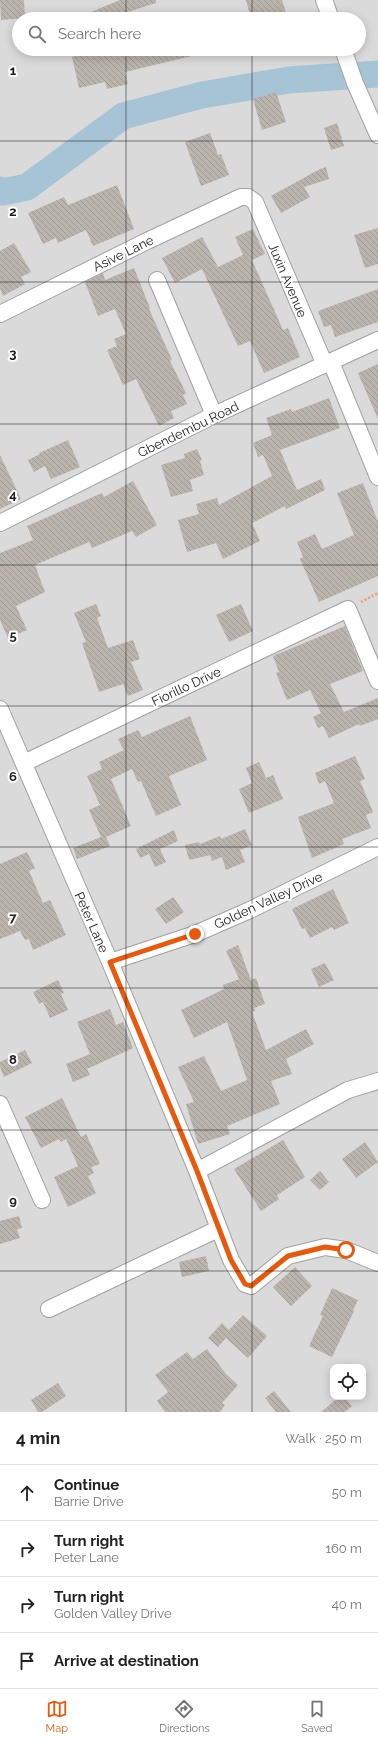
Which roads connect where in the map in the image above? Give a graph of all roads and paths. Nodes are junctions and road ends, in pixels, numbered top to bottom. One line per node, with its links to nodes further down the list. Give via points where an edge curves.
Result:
1 (324, 0): 2 (street)
2 (328, 12)
3 (345, 56): 4 (street)
4 (378, 135)
5 (248, 197): 7 (street, Asive Lane, via 154,238); 9 (street, Juxin Avenue, via 256,202)
6 (156, 280): 10 (street)
7 (0, 314)
8 (378, 340): 9 (street, Gbendembu Road)
9 (328, 363): 10 (street, Gbendembu Road); 11 (street)
10 (214, 415): 12 (street, Gbendembu Road)
11 (378, 477)
12 (0, 523)
13 (378, 593): 14 (path)
14 (348, 609): 15 (street); 17 (street, Fiorillo Drive)
15 (378, 681)
16 (0, 709): 17 (street, Peter Lane)
17 (24, 763): 19 (street, Peter Lane)
18 (378, 847): 19 (street, Golden Valley Drive, via 195,934)
19 (110, 962): 22 (street, Peter Lane)
20 (378, 1080): 22 (street, via 348,1090)
21 (2, 1113): 23 (street)
22 (197, 1171): 24 (street, Peter Lane)
23 (42, 1200)
24 (218, 1229): 25 (street, Peter Lane, via 240,1277 245,1284 251,1286 288,1256 325,1247 346,1250); 26 (street)
25 (378, 1263)
26 (49, 1309)

